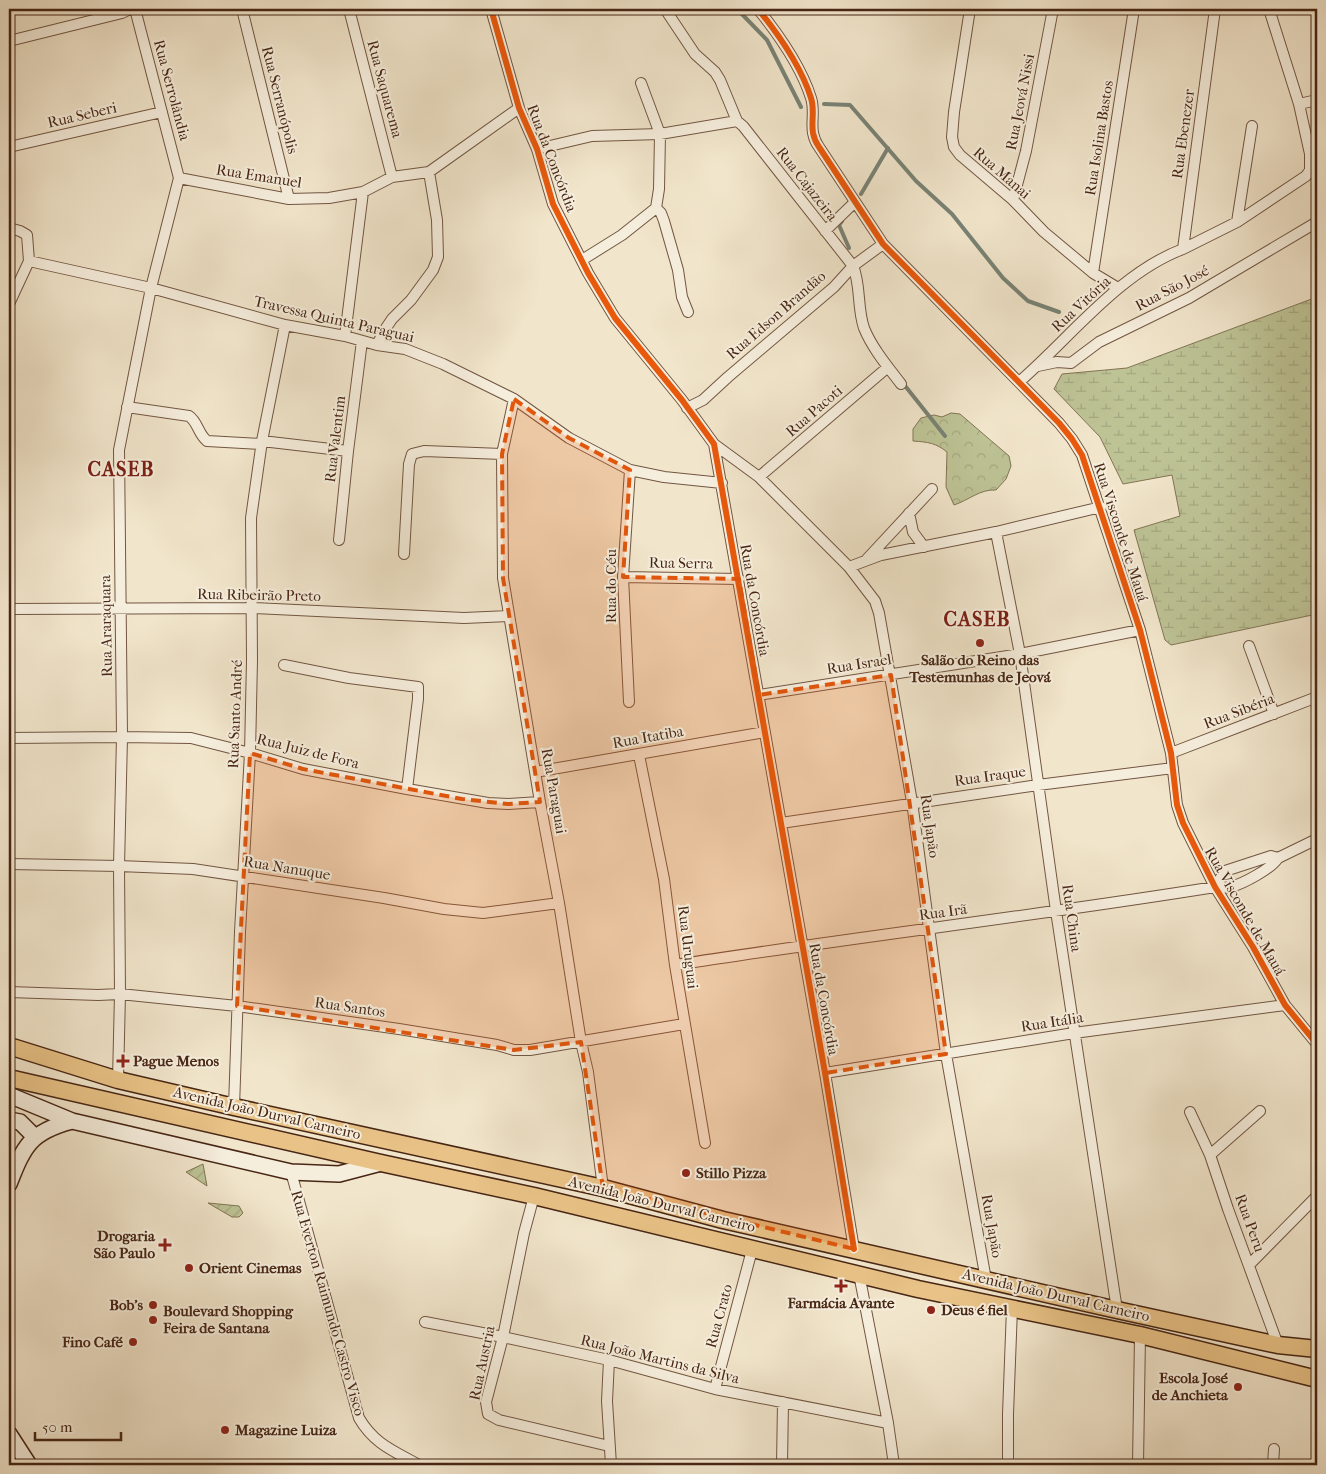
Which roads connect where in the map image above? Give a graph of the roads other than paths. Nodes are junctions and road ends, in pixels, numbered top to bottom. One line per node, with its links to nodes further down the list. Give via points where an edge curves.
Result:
1 (130, 9): 13 (street, via 122,14)
2 (135, 9): 18 (street, Rua Serrolândia)
3 (242, 9): 28 (street, Rua Serranópolis)
4 (349, 9): 25 (street, Rua Saquarema)
5 (491, 9): 17 (street, Rua da Concórdia)
6 (665, 9): 19 (street, Rua Cajazeira, via 695,54 715,72)
7 (758, 9): 30 (street, Rua Visconde de Mauá, via 793,58 811,98 813,135 818,148)
8 (970, 9): 29 (street, Rua Manai, via 954,112 954,147)
9 (1053, 9): 29 (street, Rua Jeová Nissi, via 1026,151)
10 (1134, 9): 41 (street, Rua Isolina Bastos)
11 (1215, 9): 37 (street, Rua Ebenezer)
12 (1269, 9): 16 (street)
13 (9, 41)
14 (641, 84): 21 (street)
15 (1317, 100): 16 (street)
16 (1299, 104): 32 (street, via 1310,154 1310,170 1306,176)
17 (519, 108): 23 (street, Rua da Concórdia); 24 (street, Rua Emanuel)
18 (162, 112): 22 (street, Rua Seberi); 26 (street, Rua Serrolândia)
19 (737, 121): 21 (street); 35 (street, Rua Cajazeira)
20 (1252, 126): 32 (street)
21 (660, 134): 23 (street, via 592,136); 31 (street)
22 (9, 147)
23 (537, 149): 38 (street, Rua da Concórdia, via 553,204)
24 (429, 172): 25 (street, Rua Emanuel); 49 (street, via 437,220 438,257 433,270 411,300 384,330)
25 (392, 176): 27 (street, Rua Emanuel)
26 (179, 178): 28 (street, Rua Emanuel); 42 (street, Rua Araraquara)
27 (363, 192): 28 (street, Rua Emanuel, via 329,198); 47 (street)
28 (289, 199)
29 (1013, 200): 41 (street, Rua Manai, via 1044,232)
30 (855, 202): 35 (street); 36 (street, Rua Visconde de Mauá)
31 (656, 208): 38 (street, via 622,235); 45 (street, via 664,221)
32 (1237, 222): 37 (street)
33 (1317, 222): 50 (street, Rua São José, via 1188,298 1099,342 1070,363)
34 (9, 228): 39 (street, via 27,235)
35 (825, 231): 40 (street, Rua Cajazeira)
36 (883, 244): 40 (street, Rua Edson Brandão); 52 (street, Rua Visconde de Mauá)
37 (1183, 249): 43 (street, Rua Vitória, via 1169,254)
38 (582, 260): 56 (street, Rua da Concórdia, via 615,318)
39 (30, 261): 42 (street, Travessa Quinta Paraguai); 44 (street)
40 (852, 266): 51 (street, via 857,275 864,328); 56 (street, Rua Edson Brandão, via 834,287 703,400)
41 (1093, 273): 43 (street, Rua Manai)
42 (151, 288): 46 (street, Travessa Quinta Paraguai); 55 (street, Rua Araraquara)
43 (1118, 288): 50 (street, Rua Vitória)
44 (9, 304)
45 (688, 312)
46 (285, 325): 47 (street, Travessa Quinta Paraguai); 57 (street, Rua Santo André)
47 (345, 336): 48 (street, Travessa Quinta Paraguai)
48 (362, 341): 49 (street, Travessa Quinta Paraguai); 59 (street, Rua Valentim)
49 (378, 345): 54 (street, Travessa Quinta Paraguai, via 424,355)
50 (1037, 366): 52 (street, Rua Vitória)
51 (888, 367): 53 (street); 62 (street, Rua Pacoti)
52 (1019, 382): 65 (street, Rua Visconde de Mauá, via 1072,439 1082,455)
53 (901, 384)
54 (514, 399): 60 (street, Rua Paraguai); 61 (street, Travessa Quinta Paraguai, via 569,438)
55 (128, 407): 57 (street, via 188,416 207,441); 77 (street, Rua Araraquara, via 119,450)
56 (687, 408): 58 (street, Rua da Concórdia)
57 (262, 443): 59 (street); 75 (street, Rua Santo André, via 251,518)
58 (714, 444): 62 (street, Rua Japão); 63 (street, Rua da Concórdia)
59 (348, 451): 68 (street, Rua Valentim)
60 (502, 454): 70 (street, via 424,451 412,454); 78 (street, Rua Paraguai, via 503,578)
61 (630, 470): 63 (street, Travessa Quinta Paraguai); 73 (street, Rua do Céu)
62 (759, 478): 72 (street, Rua Japão)
63 (722, 483): 74 (street, Rua da Concórdia)
64 (932, 489): 66 (street)
65 (1100, 507): 67 (street); 79 (street, Rua Visconde de Mauá)
66 (910, 513): 69 (street, via 913,532); 71 (street)
67 (996, 532): 69 (street); 81 (street, Rua China)
68 (339, 540)
69 (924, 546): 71 (street)
70 (404, 554)
71 (864, 561): 72 (street)
72 (849, 567): 83 (street, Rua Japão, via 875,601 880,613)
73 (623, 577): 74 (street, Rua Serra); 86 (street, Rua do Céu)
74 (739, 579): 84 (street, Rua da Concórdia)
75 (252, 608): 77 (street, Rua Ribeirão Preto); 78 (street, Rua Ribeirão Preto, via 464,618); 91 (street, Rua Santo André)
76 (9, 609): 77 (street, Rua Ribeirão Preto)
77 (121, 609): 89 (street, Rua Araraquara)
78 (509, 616): 95 (street, Rua Paraguai)
79 (1140, 630): 81 (street, Rua Israel); 92 (street, Rua Visconde de Mauá)
80 (1249, 646): 87 (street)
81 (1020, 654): 83 (street, Rua Israel); 96 (street, Rua China)
82 (284, 665): 97 (street, via 418,687)
83 (891, 675): 84 (street, Rua Israel); 99 (street, Rua Japão)
84 (759, 694): 88 (street, Rua da Concórdia)
85 (1316, 699): 87 (street, Rua Sibéria)
86 (629, 702)
87 (1274, 714): 92 (street, Rua Sibéria)
88 (765, 732): 93 (street, Rua Itatiba); 100 (street, Rua da Concórdia)
89 (122, 737): 90 (street, Rua Juiz de Fora); 91 (street, Rua Juiz de Fora, via 191,738); 104 (street, Rua Araraquara)
90 (9, 738)
91 (250, 753): 97 (street, Rua Juiz de Fora, via 303,769); 105 (street, Rua Santo André)
92 (1171, 753): 94 (street, Rua Visconde de Mauá)
93 (639, 754): 95 (street, Rua Itatiba); 111 (street, Rua Uruguai, via 664,879)
94 (1173, 768): 96 (street, Rua Iraque); 106 (street, Rua Visconde de Mauá, via 1177,805 1183,824)
95 (536, 772): 98 (street, Rua Paraguai)
96 (1038, 784): 99 (street, Rua Iraque); 108 (street, Rua China)
97 (407, 789): 98 (street, Rua Juiz de Fora, via 488,803)
98 (540, 802): 107 (street, Rua Paraguai)
99 (912, 802): 100 (street, Rua Iraque); 109 (street, Rua Japão)
100 (781, 823): 110 (street, Rua da Concórdia)
101 (1317, 839): 102 (street, Rua Irã)
102 (1278, 858): 106 (street, Rua Irã, via 1267,869 1231,887); 106 (street, Rua Irã, via 1271,856 1225,871)
103 (9, 864): 104 (street, Rua Nanuque)
104 (119, 866): 105 (street, Rua Nanuque, via 193,869); 113 (street, Rua Araraquara)
105 (244, 876): 107 (street, Rua Nanuque, via 482,914); 115 (street, Rua Santo André)
106 (1215, 887): 108 (street, Rua Irã); 114 (street, Rua Visconde de Mauá)
107 (559, 904): 118 (street, Rua Paraguai)
108 (1056, 911): 109 (street, Rua Irã); 117 (street, Rua China)
109 (929, 928): 110 (street, Rua Irã); 121 (street, Rua Japão)
110 (801, 945): 111 (street, Rua Irã); 122 (street, Rua da Concórdia)
111 (675, 965): 116 (street, Rua Uruguai)
112 (9, 992): 113 (street, Rua Santos)
113 (120, 994): 115 (street, Rua Santos); 124 (street, Rua Araraquara)
114 (1285, 1005): 117 (street, Rua Itália); 119 (street, Rua Visconde de Mauá)
115 (237, 1006): 118 (street, Rua Santos, via 399,1029 514,1050); 126 (street, Rua Santo André)
116 (684, 1024): 118 (street, Rua Santos); 132 (street, Rua Uruguai)
117 (1074, 1033): 121 (street, Rua Itália); 146 (street, Rua China)
118 (582, 1042): 137 (street, Rua Paraguai)
119 (1317, 1044)
120 (9, 1046): 124 (main road, Avenida João Durval Carneiro)
121 (946, 1054): 122 (street, Rua Itália); 144 (street, Rua Japão)
122 (825, 1073): 140 (street, Rua da Concórdia)
123 (9, 1078): 134 (main road, Avenida João Durval Carneiro)
124 (118, 1080): 126 (main road, Avenida João Durval Carneiro)
125 (9, 1094): 130 (street, Rua Everton Raimundo Castro Visco)
126 (234, 1107): 137 (main road, Avenida João Durval Carneiro)
127 (1260, 1111): 133 (street)
128 (1190, 1112): 133 (street, Rua Peru)
129 (9, 1120): 131 (street, via 20,1122)
130 (72, 1121): 131 (street, via 52,1126); 135 (street, Rua Everton Raimundo Castro Visco)
131 (35, 1137): 136 (street, via 23,1152)
132 (705, 1143)
133 (1210, 1155): 142 (street, Rua Peru)
134 (381, 1163): 135 (street, Rua Everton Raimundo Castro Visco, via 339,1174); 138 (main road, Avenida João Durval Carneiro)
135 (291, 1172): 161 (street, Rua Everton Raimundo Castro Visco, via 359,1418 372,1437)
136 (9, 1184)
137 (603, 1188): 140 (main road, Avenida João Durval Carneiro, via 723,1220)
138 (534, 1196): 141 (main road, Avenida João Durval Carneiro); 149 (street, Rua Austria)
139 (1317, 1196): 142 (street)
140 (854, 1249): 144 (main road, Avenida João Durval Carneiro)
141 (752, 1250): 143 (main road, Avenida João Durval Carneiro); 154 (street, Rua Crato)
142 (1249, 1265): 150 (street, Rua Peru)
143 (859, 1274): 145 (main road, Avenida João Durval Carneiro); 156 (street)
144 (986, 1280): 146 (main road, Avenida João Durval Carneiro)
145 (1012, 1308): 148 (main road, Avenida João Durval Carneiro); 165 (street)
146 (1116, 1310): 150 (main road, Avenida João Durval Carneiro)
147 (425, 1322): 149 (street, Rua João Martins da Silva)
148 (1140, 1335): 153 (main road, Avenida João Durval Carneiro); 166 (street)
149 (503, 1337): 152 (street, Rua João Martins da Silva); 158 (street, Rua Austria, via 486,1402 488,1414 499,1420)
150 (1278, 1345): 151 (main road, Avenida João Durval Carneiro)
151 (1317, 1349)
152 (608, 1360): 154 (street, Rua João Martins da Silva); 158 (street)
153 (1317, 1379)
154 (715, 1389): 155 (street, Rua João Martins da Silva)
155 (783, 1402): 156 (street, Rua João Martins da Silva); 163 (street)
156 (888, 1423): 164 (street)
157 (9, 1434): 160 (street)
158 (609, 1446): 162 (street)
159 (1274, 1449): 167 (street)
160 (29, 1465)
161 (419, 1465)
162 (611, 1465)
163 (782, 1465)
164 (894, 1465)
165 (1008, 1465)
166 (1138, 1465)
167 (1273, 1465)

